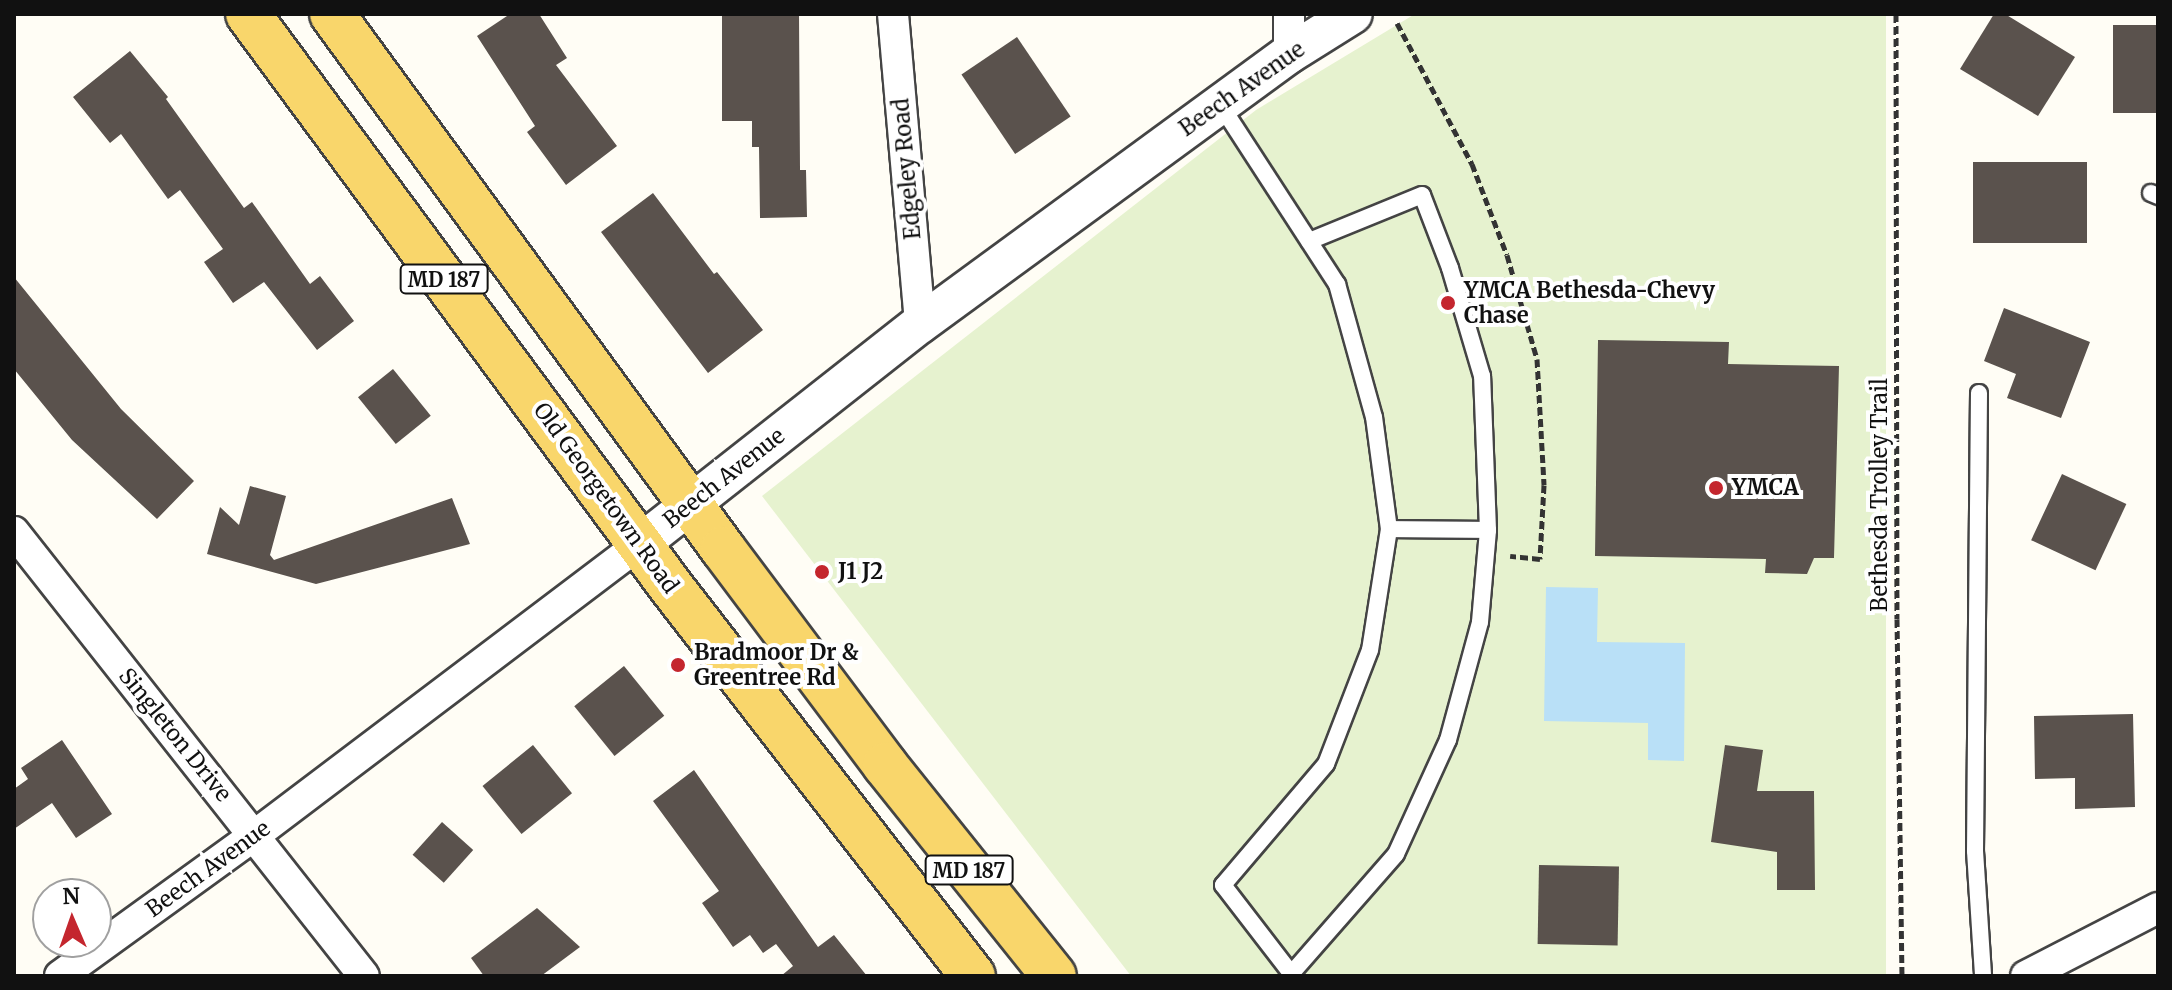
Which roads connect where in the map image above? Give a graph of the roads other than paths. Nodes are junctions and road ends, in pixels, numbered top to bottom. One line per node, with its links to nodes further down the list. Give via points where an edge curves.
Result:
1 (248, 14): 15 (main road, Old Georgetown Road / MD 187)
2 (332, 14): 11 (main road, MD 187)
3 (893, 14): 9 (street, Edgeley Road)
4 (1289, 14): 6 (street)
5 (1353, 14): 6 (street, Beech Avenue)
6 (1289, 54): 7 (street, Beech Avenue)
7 (1220, 104): 8 (lane); 9 (street, Beech Avenue)
8 (1309, 241): 12 (lane, via 1337,284 1366,387); 13 (lane, via 1422,195 1482,376)
9 (920, 324): 11 (street, Beech Avenue)
10 (1979, 393): 23 (lane, via 1975,851)
11 (691, 504): 15 (street, Beech Avenue); 22 (main road, MD 187, via 885,765)
12 (1389, 529): 13 (lane); 18 (lane, via 1370,650 1326,764 1223,885)
13 (1488, 530): 18 (lane, via 1480,622 1448,740 1396,854)
14 (14, 532): 16 (street, Singleton Drive)
15 (640, 544): 16 (street, Beech Avenue); 21 (main road, Old Georgetown Road / MD 187)
16 (255, 835): 19 (street, Beech Avenue); 20 (street, Singleton Drive)
17 (2158, 908): 24 (street)
18 (1292, 975)
19 (60, 976)
20 (364, 976)
21 (973, 976)
22 (1054, 976)
23 (1983, 976)
24 (2026, 976)

